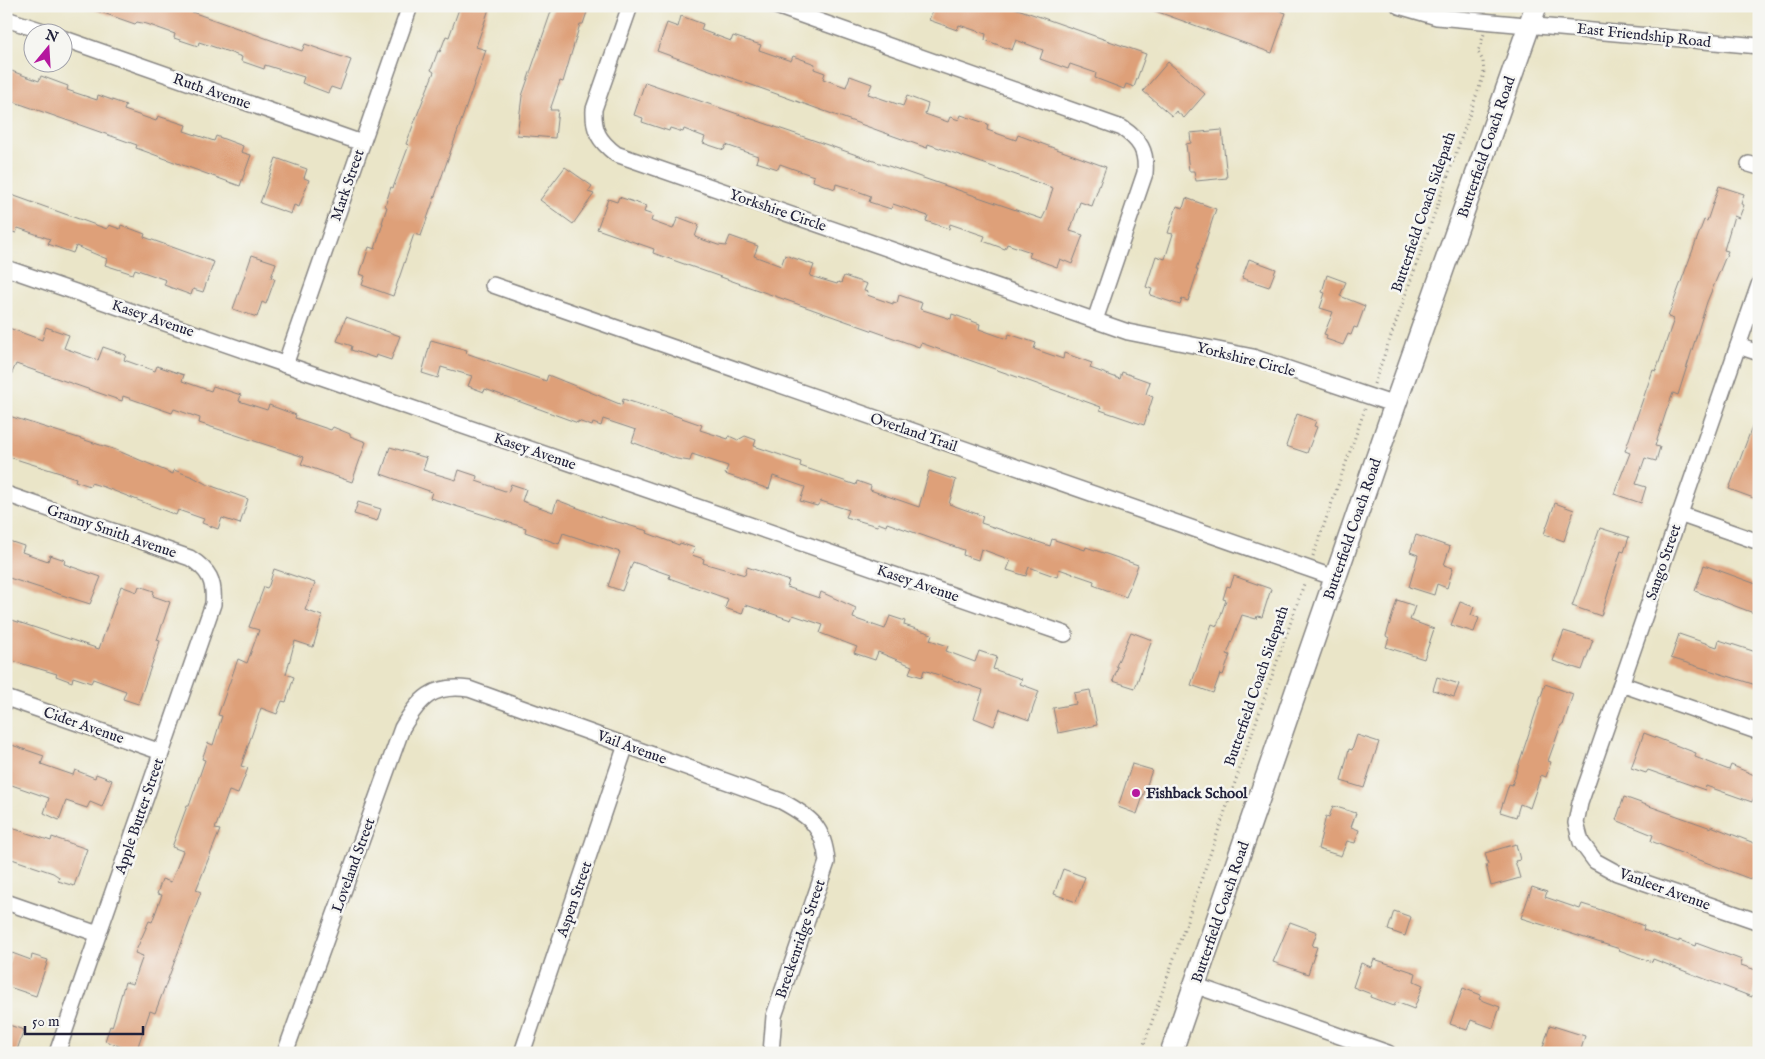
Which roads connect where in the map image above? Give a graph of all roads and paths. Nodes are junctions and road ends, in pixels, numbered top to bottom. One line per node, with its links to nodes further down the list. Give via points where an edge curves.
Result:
1 (410, 6): 11 (street, Mark Street)
2 (630, 6): 15 (street, Yorkshire Circle, via 594,109 593,123 597,135 616,154)
3 (776, 6): 15 (street, via 1122,128 1134,136 1146,159 1145,173)
4 (1399, 6): 5 (street, East Friendship Road, via 1437,17)
5 (1533, 15): 9 (street, East Friendship Road); 20 (main road, Butterfield Coach Road)
6 (6, 19): 7 (street)
7 (22, 24)
8 (72, 42): 11 (street, Ruth Avenue)
9 (1759, 46)
10 (1478, 52): 19 (path, Butterfield Coach Sidepath, via 1484,74)
11 (362, 143): 18 (street, Mark Street)
12 (6, 268): 18 (street, Kasey Avenue)
13 (493, 285): 28 (street, Overland Trail)
14 (1759, 285): 16 (street, Sango Street)
15 (1095, 320): 20 (street, Yorkshire Circle, via 1156,339 1252,357)
16 (1738, 346): 17 (street); 23 (street, Sango Street)
17 (1759, 353)
18 (285, 365): 29 (street, Kasey Avenue)
19 (1376, 379)
20 (1395, 405): 28 (main road, Butterfield Coach Road)
21 (1364, 412): 25 (path)
22 (6, 494): 27 (street, Granny Smith Avenue, via 190,558 203,566)
23 (1679, 514): 24 (street); 30 (street, Sango Street)
24 (1759, 542)
25 (1311, 563)
26 (1308, 573): 46 (path, Butterfield Coach Sidepath)
27 (212, 578): 35 (street, Apple Butter Street, via 213,604)
28 (1335, 578): 41 (main road, Butterfield Coach Road)
29 (1065, 634)
30 (1620, 684): 33 (street); 37 (street, Sango Street, via 1580,802 1576,823)
31 (438, 690): 34 (street, Vail Avenue, via 469,689); 43 (street, Loveland Street, via 417,704 402,728)
32 (6, 698): 35 (street, Cider Avenue)
33 (1759, 732)
34 (626, 745): 36 (street, Vail Avenue, via 781,801 801,811); 44 (street, Aspen Street)
35 (161, 752): 40 (street, Apple Butter Street)
36 (818, 827): 45 (street, Breckenridge Street, via 825,843 827,862 774,1016)
37 (1581, 842): 39 (street, Vanleer Avenue, via 1595,860 1617,873)
38 (6, 902): 40 (street)
39 (1759, 922)
40 (98, 934): 42 (street, Apple Butter Street)
41 (1194, 985): 47 (main road, Butterfield Coach Road); 48 (street)
42 (57, 1053)
43 (286, 1053)
44 (522, 1053)
45 (771, 1053)
46 (1141, 1053)
47 (1171, 1053)
48 (1388, 1053)

